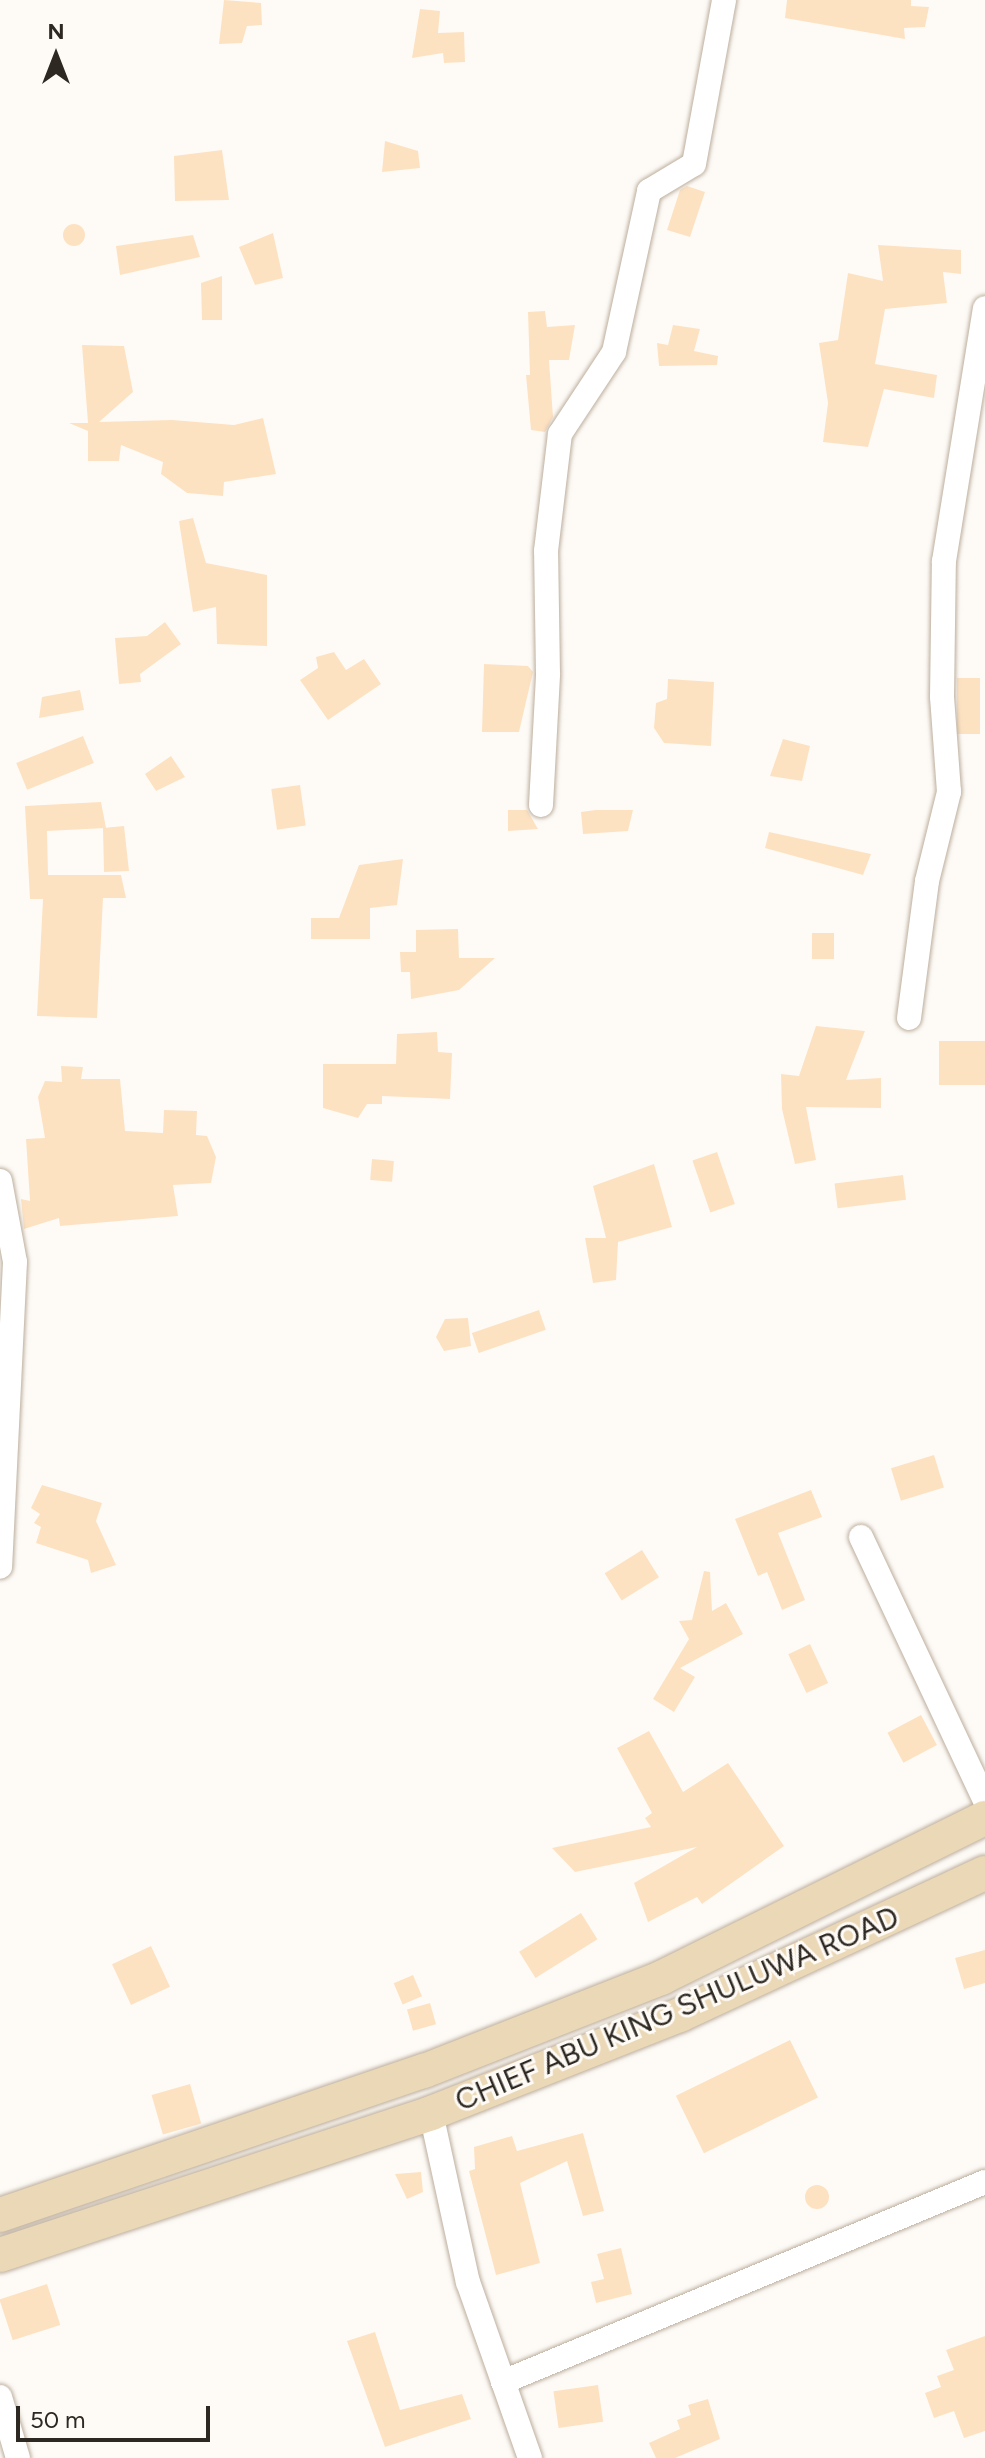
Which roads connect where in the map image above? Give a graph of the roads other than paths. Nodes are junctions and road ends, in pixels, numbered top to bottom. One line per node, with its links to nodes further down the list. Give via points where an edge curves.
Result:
1 (724, 0): 3 (street, via 694,164 649,191 614,352 560,434 546,551 548,674)
2 (985, 308): 4 (street, via 944,561 941,681 949,792 927,881)
3 (541, 805)
4 (909, 1018)
5 (0, 1181): 7 (street, via 15,1262)
6 (861, 1537): 8 (street)
7 (0, 1567)
8 (985, 1801)
9 (985, 1818): 10 (street)
10 (900, 1860): 12 (street); 15 (street, via 661,1978 424,2071)
11 (985, 1873): 12 (street, CHIEF ABU KING SHULUWA ROAD)
12 (919, 1906): 13 (street, CHIEF ABU KING SHULUWA ROAD, via 680,2015)
13 (431, 2113): 16 (street, CHIEF ABU KING SHULUWA ROAD); 17 (street, via 468,2282)
14 (985, 2182): 17 (street)
15 (0, 2215)
16 (0, 2255)
17 (503, 2382): 20 (street)
18 (0, 2397): 19 (street)
19 (18, 2458)
20 (530, 2458)

